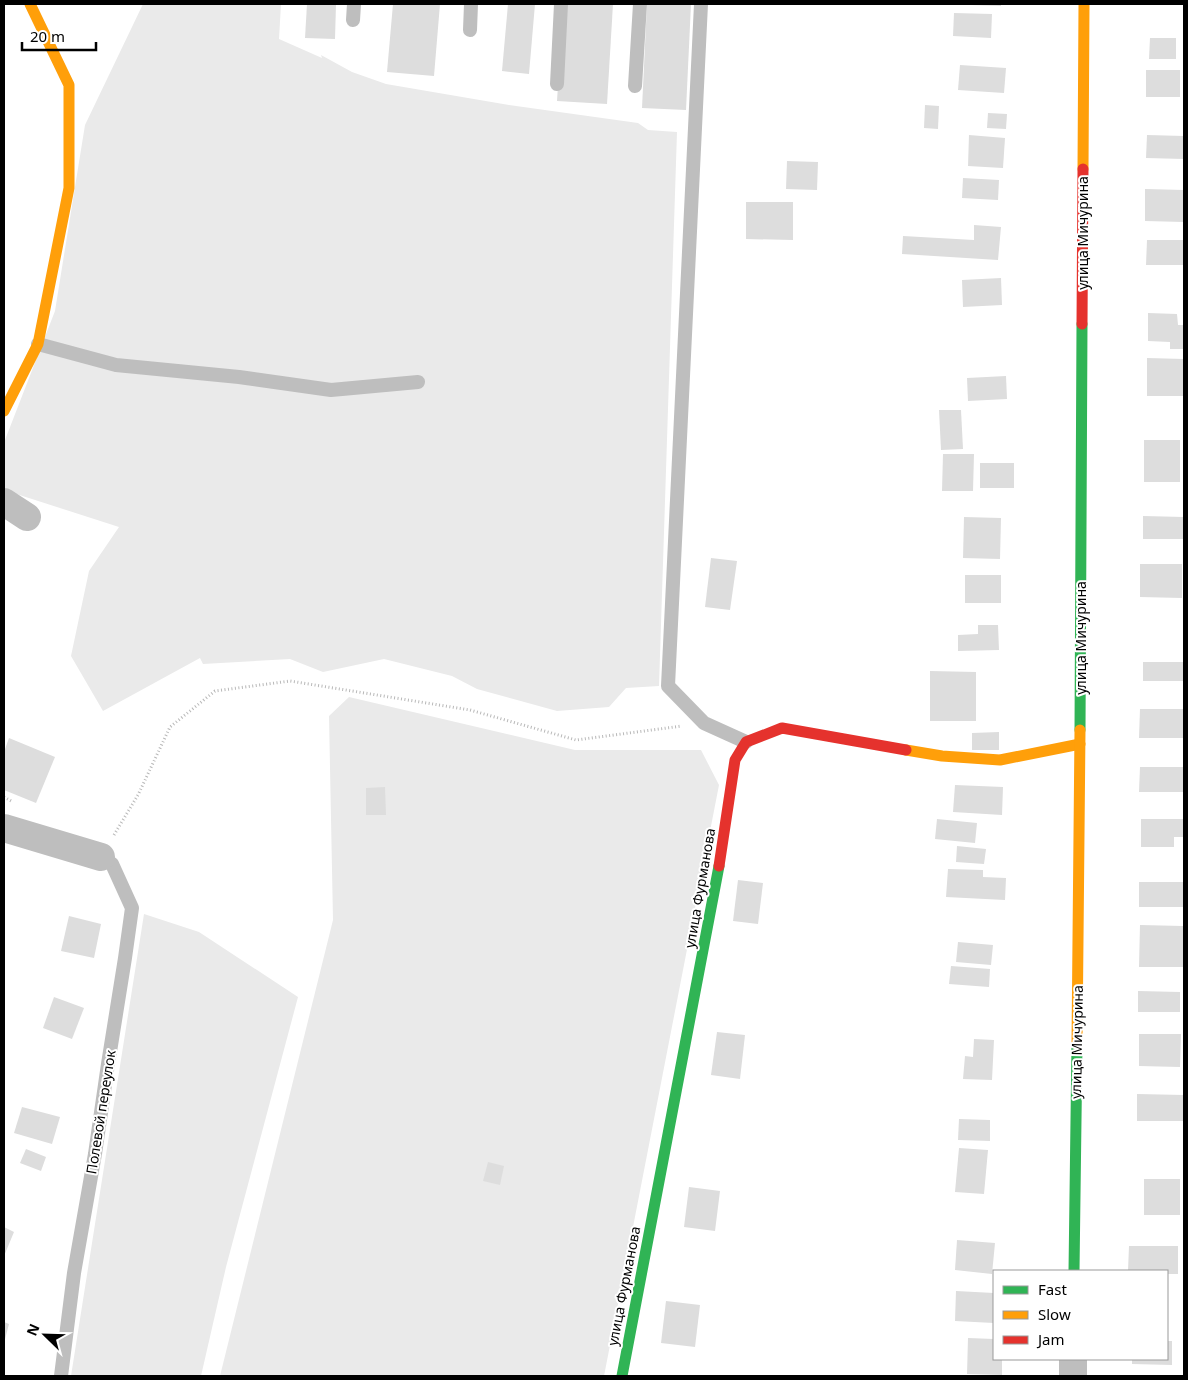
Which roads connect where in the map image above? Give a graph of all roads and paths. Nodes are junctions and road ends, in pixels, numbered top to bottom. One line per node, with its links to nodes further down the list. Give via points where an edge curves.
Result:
1 (30, 4): 12 (street, via 69,85 69,188)
2 (354, 4): 8 (lane)
3 (471, 4): 9 (lane)
4 (561, 4): 10 (lane)
5 (640, 4): 11 (lane)
6 (701, 4): 17 (lane, via 668,686)
7 (1084, 4): 19 (street, улица Мичурина)
8 (353, 20)
9 (470, 30)
10 (557, 84)
11 (635, 86)
12 (38, 344): 13 (lane, via 116,365 331,390); 14 (street)
13 (418, 382)
14 (4, 411)
15 (4, 502): 16 (street)
16 (27, 517)
17 (704, 723): 18 (lane); 21 (path, via 576,740 470,710 290,681 215,691 170,727 138,795)
18 (746, 742): 19 (street, via 782,728 942,756 1000,760); 25 (street, улица Фурманова, via 735,760 716,888)
19 (1080, 744): 22 (street, улица Мичурина)
20 (4, 828): 21 (street)
21 (101, 857): 24 (lane, Полевой переулок, via 112,864 132,908 74,1273)
22 (1074, 1270)
23 (1073, 1360): 26 (street)
24 (61, 1376)
25 (622, 1376)
26 (1073, 1376)

